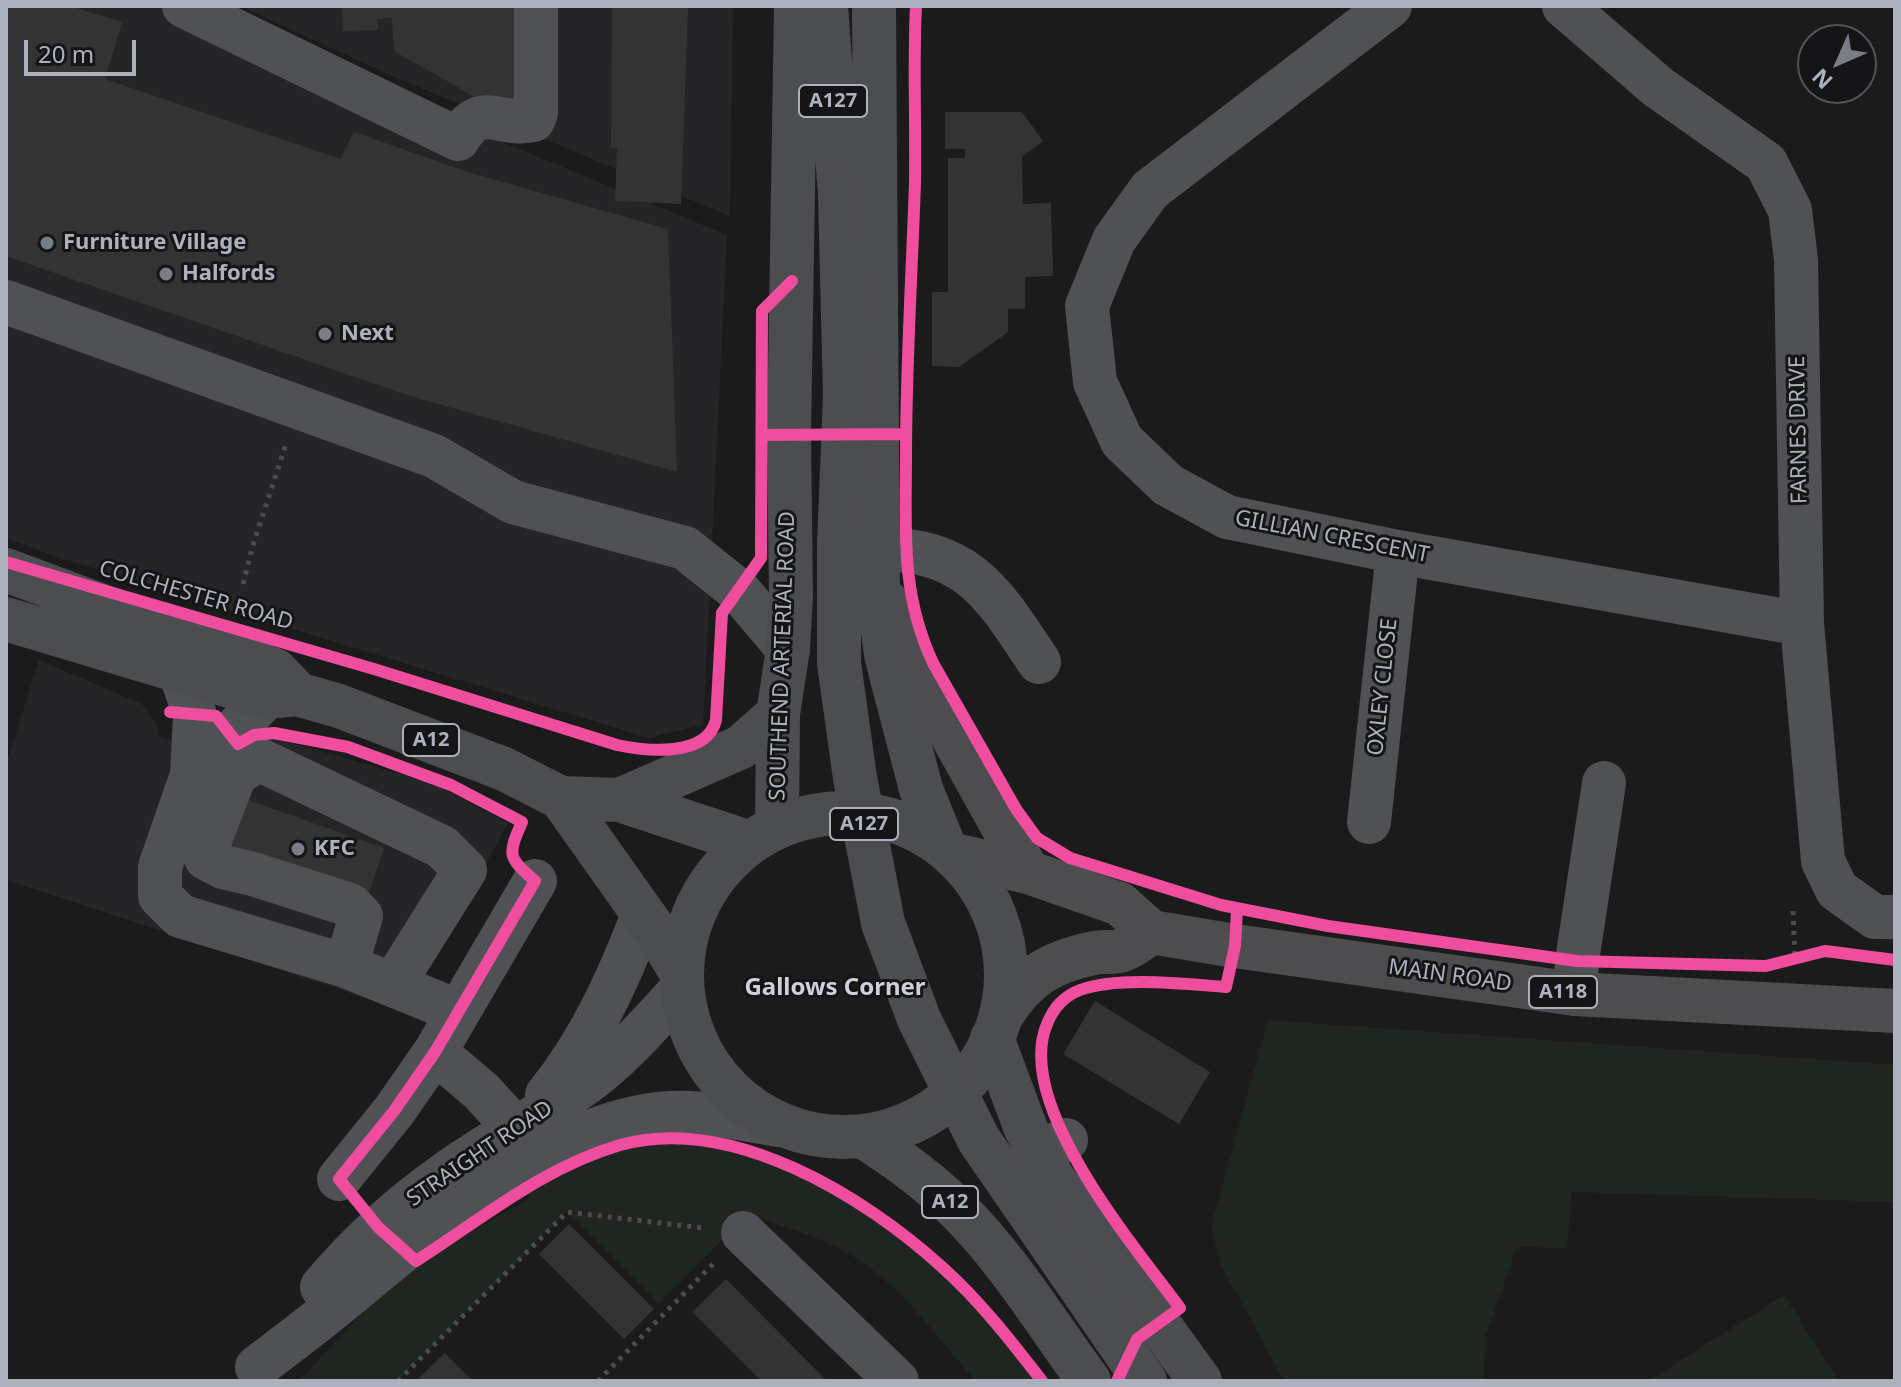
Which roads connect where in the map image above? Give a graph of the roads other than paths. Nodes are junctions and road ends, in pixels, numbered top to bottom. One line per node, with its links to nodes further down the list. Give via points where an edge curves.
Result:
1 (184, 6): 2 (street, via 458,139 472,120 483,116 533,120)
2 (536, 6)
3 (796, 6): 16 (highway, SOUTHEND ARTERIAL ROAD / A127)
4 (826, 6): 9 (highway, A127)
5 (852, 6): 9 (highway, A127)
6 (874, 6): 11 (highway, A127)
7 (1390, 6): 12 (street, GILLIAN CRESCENT, via 1150,190 1114,240 1087,306 1095,382 1122,441 1168,485 1227,517)
8 (1564, 6): 15 (street, FARNES DRIVE, via 1658,87 1766,163 1790,210 1796,260)
9 (840, 195): 49 (highway, A127, bridge, via 845,396 839,663 883,923 919,1019 979,1140)
10 (6, 302): 16 (street, via 434,456 513,502 685,548 739,591)
11 (877, 549): 17 (street, via 906,549 970,574 996,598); 27 (highway, A127, via 886,654 921,789); 28 (main road, via 889,608 906,650)
12 (1398, 552): 15 (street, GILLIAN CRESCENT); 25 (street, OXLEY CLOSE)
13 (6, 570): 19 (highway, COLCHESTER ROAD / A12, via 275,670)
14 (6, 619): 18 (highway, COLCHESTER ROAD / A12)
15 (1802, 624): 31 (street, FARNES DRIVE, via 1823,861 1837,890 1875,917)
16 (788, 649): 20 (highway, SOUTHEND ARTERIAL ROAD / A127)
17 (1039, 662)
18 (179, 669): 19 (highway, COLCHESTER ROAD / A12); 21 (street, via 195,715)
19 (282, 696): 21 (street); 23 (highway, COLCHESTER ROAD / A12, via 390,724)
20 (778, 714): 24 (highway, via 741,747); 26 (highway, SOUTHEND ARTERIAL ROAD / A127)
21 (192, 775): 33 (street, via 160,867 160,896 180,916)
22 (1604, 783): 36 (street)
23 (561, 798): 24 (highway, COLCHESTER ROAD / A12); 30 (highway, COLCHESTER ROAD / A12)
24 (620, 800): 26 (highway, COLCHESTER ROAD / A12)
25 (1369, 822)
26 (764, 835): 27 (highway, via 807,817 870,815 900,823); 34 (highway, via 725,865 704,892 690,922)
27 (948, 848): 28 (main road); 39 (highway, via 994,911 1007,978)
28 (1028, 872): 32 (main road, via 1120,904)
29 (535, 881): 37 (street)
30 (643, 915): 34 (highway, COLCHESTER ROAD / A12); 42 (street, via 594,1026 561,1077)
31 (1895, 917)
32 (1151, 932): 36 (main road, MAIN ROAD / A118); 39 (main road, via 1121,951 1048,967 1016,993)
33 (346, 966): 35 (street); 35 (street, via 361,916 350,905 206,858 235,775 258,759 442,847 465,870)
34 (682, 982): 41 (highway, via 691,1031 712,1070 742,1102); 42 (street, STRAIGHT ROAD, via 618,1055)
35 (394, 983): 37 (street)
36 (1575, 994): 38 (main road, MAIN ROAD / A118)
37 (457, 1011): 40 (street)
38 (1895, 1011)
39 (998, 1026): 43 (highway, via 984,1058 953,1097 912,1124); 50 (highway, via 1026,1129 1052,1146 1067,1198)
40 (435, 1052): 42 (street); 44 (street)
41 (779, 1125): 43 (highway, via 821,1137); 46 (street, STRAIGHT ROAD, via 671,1113 638,1118 569,1142 505,1174 402,1250)
42 (515, 1128): 46 (street, STRAIGHT ROAD, via 378,1227 333,1273)
43 (864, 1137): 48 (highway, A12, via 910,1168 972,1225)
44 (339, 1179)
45 (743, 1233): 47 (street)
46 (252, 1374)
47 (897, 1381)
48 (1089, 1381)
49 (1145, 1381)
50 (1200, 1381)

